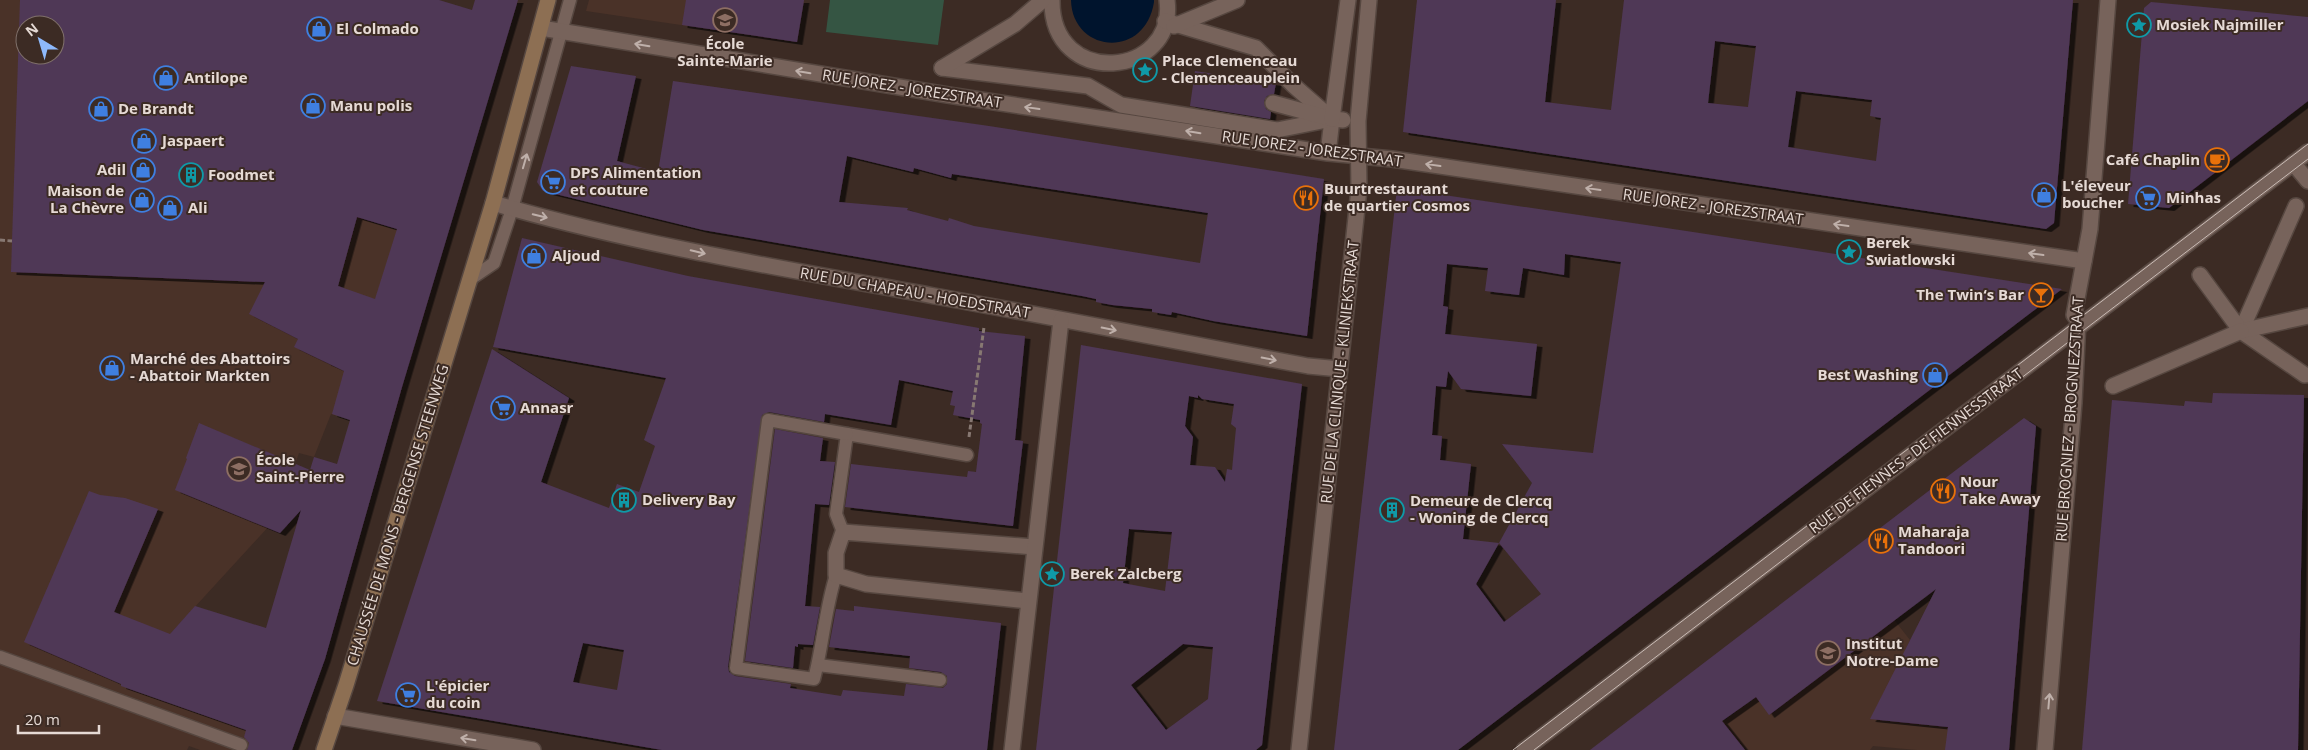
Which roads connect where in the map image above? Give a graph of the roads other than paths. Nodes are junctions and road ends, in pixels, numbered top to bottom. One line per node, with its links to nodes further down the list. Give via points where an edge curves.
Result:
1 (548, 0): 11 (main road, CHAUSSÉE DE MONS - BERGENSE STEENWEG)
2 (570, 0): 12 (lane)
3 (1042, 0): 14 (street, via 1015,24 942,68)
4 (1052, 0): 13 (street, via 1056,29 1064,43 1076,54)
5 (1167, 0): 10 (street)
6 (1237, 0): 10 (street)
7 (1348, 0): 16 (street)
8 (1369, 0): 19 (street, RUE DE LA CLINIQUE - KLINIEKSTRAAT, via 1358,121)
9 (2108, 0): 25 (street, RUE BROGNIEZ - BROGNIEZSTRAAT, via 2090,229)
10 (1170, 24): 13 (street, via 1137,58 1121,63); 15 (street, via 1256,48)
11 (541, 28): 12 (street, RUE JOREZ - JOREZSTRAAT); 22 (main road, CHAUSSÉE DE MONS - BERGENSE STEENWEG)
12 (562, 32): 19 (street, RUE JOREZ - JOREZSTRAAT, one-way to 12, via 948,95); 24 (lane, one-way to 12)
13 (1092, 61): 14 (street)
14 (1088, 86): 16 (street, via 1121,106 1276,130)
15 (1293, 86): 16 (street); 16 (street, via 1273,103)
16 (1338, 119): 17 (street)
17 (1329, 146)
18 (2308, 152): 20 (street, RUE DE FIENNES - DE FIENNESSTRAAT)
19 (1360, 156): 25 (street, RUE JOREZ - JOREZSTRAAT, one-way to 19); 32 (street, RUE DE LA CLINIQUE - KLINIEKSTRAAT)
20 (2293, 163): 21 (street); 30 (street, RUE DE FIENNES - DE FIENNESSTRAAT)
21 (2308, 182)
22 (493, 203): 24 (street, RUE DU CHAPEAU - HOEDSTRAAT); 27 (main road, CHAUSSÉE DE MONS - BERGENSE STEENWEG)
23 (2296, 206): 31 (street)
24 (512, 208): 27 (lane, via 494,263); 29 (street, RUE DU CHAPEAU - HOEDSTRAAT, one-way to 29, via 742,262)
25 (2084, 261): 30 (street, RUE BROGNIEZ - BROGNIEZSTRAAT, via 2074,315 2078,320)
26 (2200, 276): 31 (street)
27 (469, 280): 44 (main road, CHAUSSÉE DE MONS - BERGENSE STEENWEG)
28 (2308, 316): 31 (street)
29 (1061, 320): 32 (street, RUE DU CHAPEAU - HOEDSTRAAT, one-way to 32, via 1308,366); 38 (street)
30 (2077, 328): 50 (street, RUE DE FIENNES - DE FIENNESSTRAAT); 51 (street, RUE BROGNIEZ - BROGNIEZSTRAAT, one-way to 30, via 2074,403)
31 (2241, 331): 33 (street); 34 (street)
32 (1340, 369): 46 (street, RUE DE LA CLINIQUE - KLINIEKSTRAAT)
33 (2305, 375)
34 (2113, 386)
35 (847, 434): 36 (lane); 37 (lane, via 836,514); 42 (lane, via 768,420 736,668 814,679)
36 (967, 455)
37 (843, 532): 38 (street); 39 (street, via 836,553)
38 (1034, 547): 40 (street)
39 (836, 575): 40 (street, via 866,584); 42 (lane, via 829,597)
40 (1028, 601): 49 (street)
41 (0, 657): 45 (lane)
42 (818, 665): 43 (lane)
43 (940, 680)
44 (335, 716): 47 (main road, CHAUSSÉE DE MONS - BERGENSE STEENWEG); 48 (street, one-way to 44)
45 (241, 745)
46 (1299, 746)
47 (324, 750)
48 (533, 750)
49 (1012, 750)
50 (1524, 750)
51 (2045, 750)

